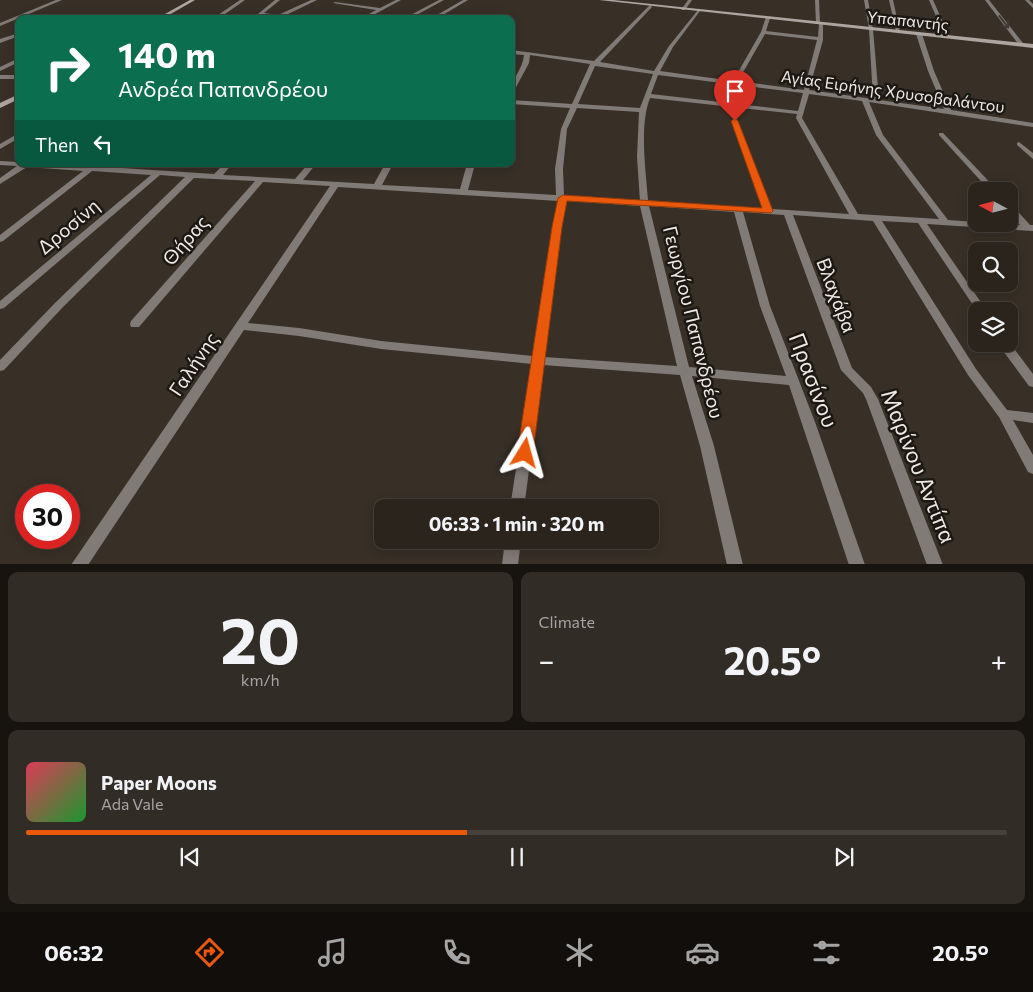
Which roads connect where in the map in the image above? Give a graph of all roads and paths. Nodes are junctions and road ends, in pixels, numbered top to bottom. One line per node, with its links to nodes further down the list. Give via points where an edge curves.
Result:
1 (60, 0): 24 (street)
2 (193, 0): 25 (street)
3 (242, 0): 26 (street)
4 (278, 0): 23 (street)
5 (315, 0): 28 (street)
6 (399, 0): 21 (street)
7 (442, 0): 30 (street)
8 (466, 0): 31 (street)
9 (601, 0): 18 (street, Υπαπαντής)
10 (690, 0): 20 (street)
11 (817, 0): 34 (street)
12 (866, 0): 37 (street)
13 (891, 0): 39 (street)
14 (931, 0): 42 (street)
15 (987, 0): 45 (street, one-way to 45)
16 (1027, 0): 19 (street)
17 (335, 3): 21 (street)
18 (650, 6): 20 (street, Υπαπαντής); 50 (street)
19 (1033, 8)
20 (683, 9): 22 (street, Υπαπαντής)
21 (380, 10): 29 (street)
22 (698, 11): 32 (street, Υπαπαντής); 52 (street, Γεωργίου Παπανδρέου)
23 (260, 14): 27 (street)
24 (24, 15)
25 (165, 15)
26 (220, 15)
27 (270, 15)
28 (282, 15)
29 (370, 15)
30 (413, 15)
31 (439, 15)
32 (768, 18): 34 (street, Υπαπαντής); 38 (street)
33 (15, 20): 35 (street)
34 (820, 23): 37 (street, Υπαπαντής); 43 (street)
35 (0, 27): 36 (street)
36 (9, 28)
37 (871, 29): 39 (street, Υπαπαντής); 62 (street)
38 (762, 32): 43 (street); 55 (street)
39 (898, 32): 40 (street, Υπαπαντής)
40 (919, 34): 42 (street, Υπαπαντής); 66 (street, via 930,71)
41 (15, 35): 44 (street)
42 (948, 37): 45 (street, Υπαπαντής)
43 (820, 39): 57 (street)
44 (0, 41)
45 (1021, 44): 46 (street, Υπαπαντής)
46 (1033, 46)
47 (515, 52): 48 (street, Αγίας Ειρήνης Χρυσοβαλάντου)
48 (527, 53): 50 (street, Αγίας Ειρήνης Χρυσοβαλάντου); 56 (street, via 526,63)
49 (15, 62): 51 (street)
50 (594, 63): 52 (street, Αγίας Ειρήνης Χρυσοβαλάντου); 64 (street)
51 (0, 69)
52 (656, 73): 55 (street, Αγίας Ειρήνης Χρυσοβαλάντου); 58 (street, Γεωργίου Παπανδρέου)
53 (0, 77): 54 (street)
54 (15, 77)
55 (735, 82): 57 (street, Αγίας Ειρήνης Χρυσοβαλάντου)
56 (515, 84)
57 (808, 92): 60 (street, Αγίας Ειρήνης Χρυσοβαλάντου); 67 (street)
58 (648, 96): 65 (street, Γεωργίου Παπανδρέου); 67 (street)
59 (15, 98): 63 (street)
60 (865, 101): 62 (street, Αγίας Ειρήνης Χρυσοβαλάντου); 103 (street, via 880,135)
61 (515, 102): 64 (street)
62 (876, 102): 66 (street, Αγίας Ειρήνης Χρυσοβαλάντου)
63 (0, 106)
64 (574, 106): 65 (street); 94 (street, via 562,139)
65 (642, 110): 95 (street, Γεωργίου Παπανδρέου, via 640,157)
66 (948, 112): 69 (street, Αγίας Ειρήνης Χρυσοβαλάντου)
67 (801, 113): 100 (street, via 799,118)
68 (735, 121): 97 (street)
69 (1033, 125)
70 (941, 134): 90 (street)
71 (15, 138): 73 (street)
72 (1019, 144): 74 (lane)
73 (0, 147)
74 (1033, 157)
75 (0, 163): 76 (street)
76 (15, 164)
77 (22, 167): 89 (street)
78 (84, 167): 105 (street)
79 (97, 167): 84 (street)
80 (225, 167): 86 (street)
81 (310, 167): 88 (street)
82 (387, 167): 92 (street)
83 (470, 167): 93 (street)
84 (159, 172): 85 (street); 107 (street, Δροσίνη)
85 (193, 174): 86 (street); 112 (street)
86 (217, 176): 87 (street)
87 (260, 179): 88 (street); 108 (street, Θήρας)
88 (298, 181): 91 (street)
89 (0, 182)
90 (986, 182)
91 (336, 184): 92 (street); 109 (street, Γαλήνης)
92 (377, 186): 93 (street)
93 (463, 192): 94 (street)
94 (562, 198): 95 (street); 111 (street)
95 (644, 203): 96 (street); 113 (street, Γεωργίου Παπανδρέου)
96 (738, 209): 97 (street); 114 (street, Πρασίνου, via 765,306)
97 (768, 211): 98 (street)
98 (787, 212): 100 (street); 116 (street, Βλαχάβα, via 846,370)
99 (1018, 216): 104 (street)
100 (855, 217): 101 (street)
101 (876, 218): 102 (street); 117 (street, via 972,372)
102 (921, 221): 103 (street); 106 (street)
103 (945, 222): 104 (street)
104 (1030, 228)
105 (0, 239)
106 (976, 302)
107 (0, 306)
108 (135, 324)
109 (241, 326): 111 (street); 122 (street, Γαλήνης)
110 (1010, 352): 115 (street)
111 (538, 361): 113 (street); 120 (street)
112 (0, 367)
113 (684, 370): 114 (street); 124 (street, Γεωργίου Παπανδρέου)
114 (793, 380): 125 (street, Πρασίνου)
115 (1033, 383)
116 (862, 385): 126 (street, Μαρίνου Αντίπα, via 872,399)
117 (1003, 414): 118 (street); 119 (street)
118 (1033, 418)
119 (1033, 468)
120 (518, 499)
121 (512, 549): 123 (street)
122 (79, 564)
123 (510, 564)
124 (735, 564)
125 (856, 564)
126 (935, 564)

